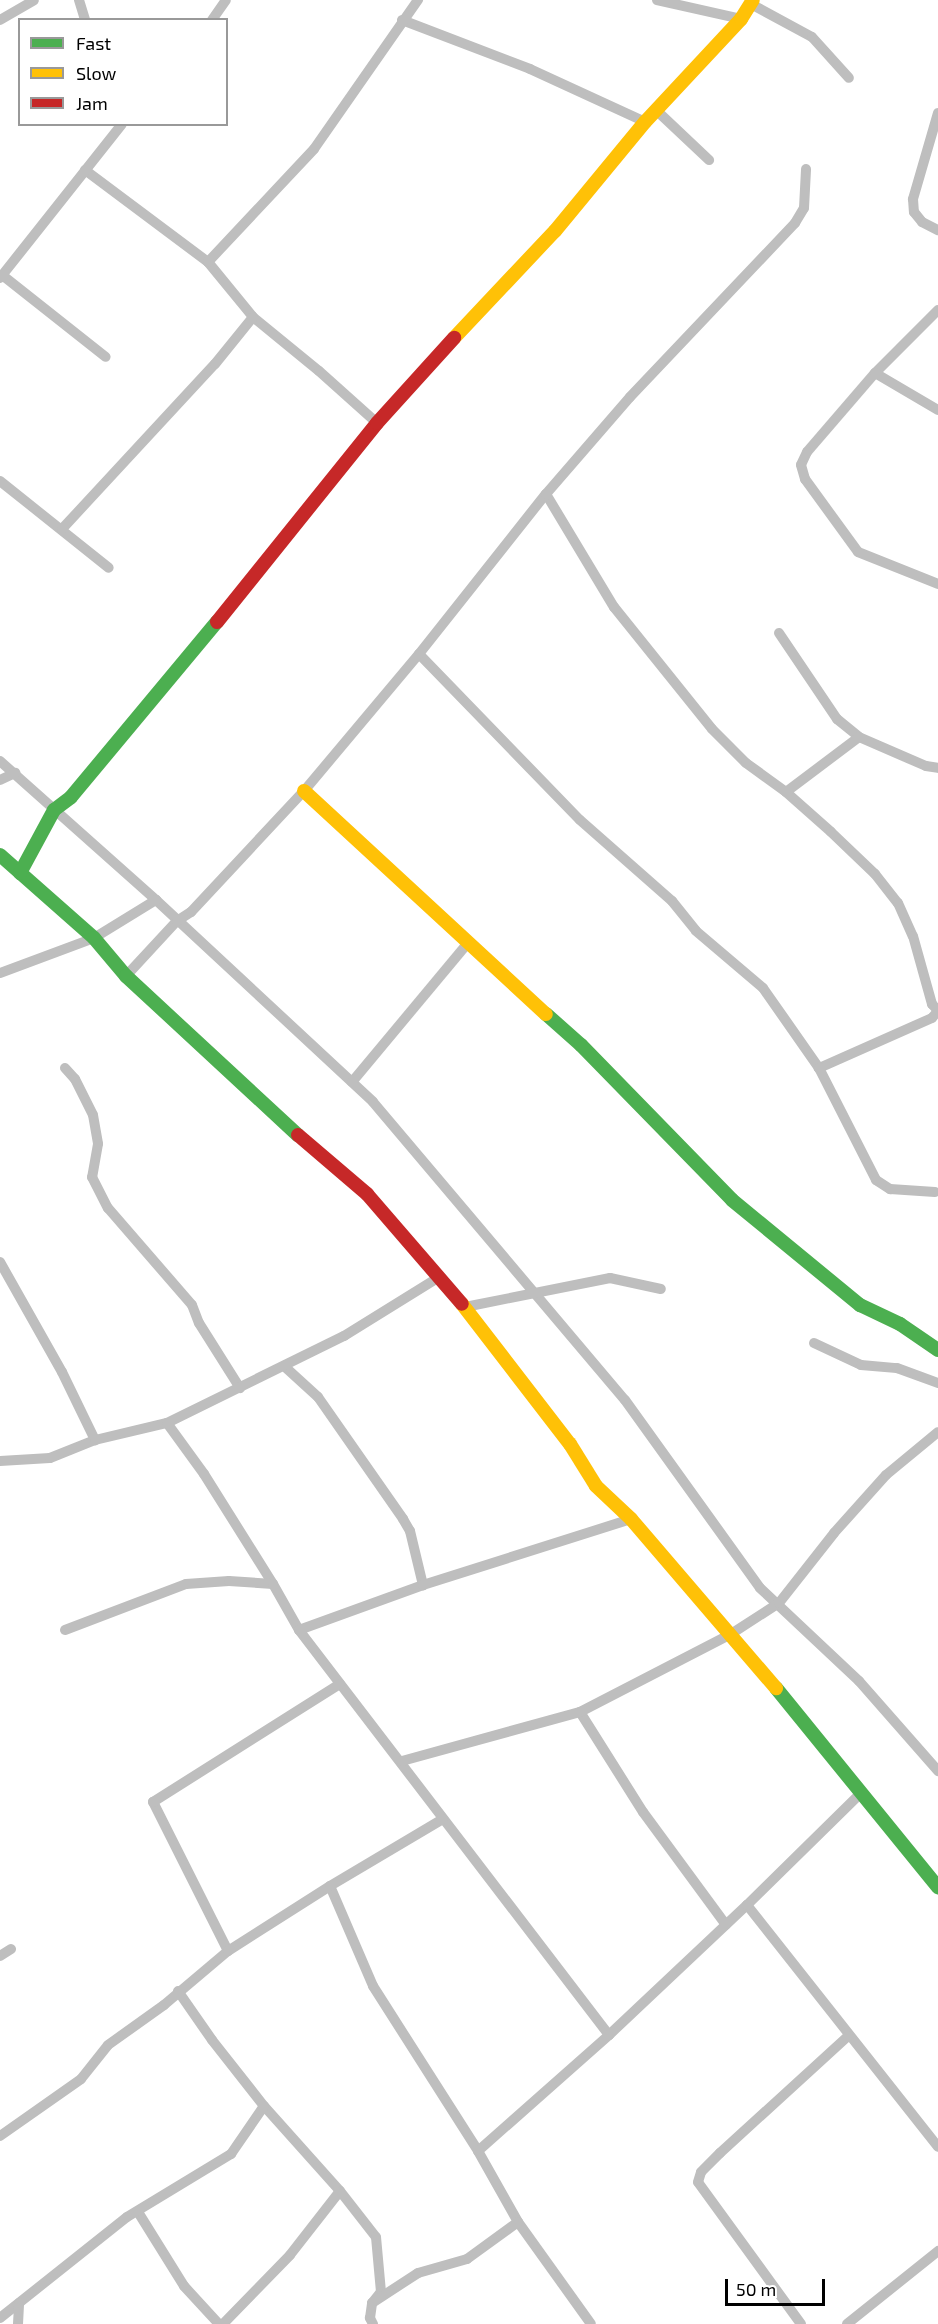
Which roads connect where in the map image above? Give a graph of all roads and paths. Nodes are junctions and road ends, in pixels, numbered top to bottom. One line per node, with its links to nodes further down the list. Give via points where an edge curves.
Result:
1 (34, 0): 10 (street)
2 (79, 0): 7 (street)
3 (226, 0): 8 (street)
4 (418, 0): 11 (street)
5 (657, 0): 9 (street)
6 (752, 2): 9 (street); 12 (street, via 812,37)
7 (84, 18)
8 (213, 18)
9 (741, 19): 13 (street)
10 (0, 20)
11 (402, 20): 15 (street, via 530,69); 21 (street, via 314,149)
12 (849, 78)
13 (656, 110): 15 (street); 17 (street)
14 (938, 114): 20 (street, via 913,199 914,212 922,222)
15 (645, 123): 28 (street, via 562,223)
16 (117, 127): 19 (street)
17 (710, 160)
18 (807, 169): 30 (street, via 804,208 795,223 630,397)
19 (85, 170): 21 (street); 22 (street)
20 (938, 230)
21 (208, 262): 24 (street)
22 (1, 276): 25 (street)
23 (938, 310): 26 (street)
24 (253, 317): 28 (street); 31 (street, via 215,364)
25 (106, 357)
26 (875, 373): 27 (street); 33 (street, via 807,452 801,465 805,479 858,552)
27 (938, 410)
28 (377, 423): 43 (street, via 179,669 71,797)
29 (0, 481): 31 (street)
30 (546, 494): 35 (street); 42 (street, via 614,607 712,729 746,763)
31 (62, 529): 32 (street)
32 (109, 568)
33 (938, 584)
34 (779, 633): 36 (street, via 837,719)
35 (419, 654): 41 (street); 53 (street, via 580,820 672,901 696,931 763,988)
36 (859, 737): 38 (street); 42 (street)
37 (0, 761): 39 (street)
38 (938, 768)
39 (15, 773): 40 (street); 43 (street)
40 (0, 780)
41 (304, 791): 47 (street, via 191,912); 49 (street)
42 (786, 792): 53 (street, via 875,874 897,903 913,936 932,1004 938,1011 932,1018)
43 (54, 810): 45 (street); 46 (street)
44 (0, 855): 45 (street)
45 (20, 873): 48 (street)
46 (156, 900): 47 (street); 48 (street)
47 (177, 921): 51 (street); 54 (street)
48 (94, 938): 50 (street); 51 (street)
49 (466, 944): 54 (street); 62 (street, via 581,1045 732,1200 860,1305 894,1320)
50 (0, 973)
51 (126, 976): 57 (street, via 302,1139 348,1175)
52 (65, 1068): 65 (street, via 93,1114 98,1144 92,1177 108,1208 192,1305)
53 (819, 1068): 55 (street, via 876,1180 890,1189)
54 (352, 1082): 59 (street)
55 (935, 1192)
56 (0, 1262): 68 (street)
57 (438, 1277): 60 (street); 63 (street, via 344,1335)
58 (661, 1289): 59 (street, via 610,1278)
59 (536, 1292): 60 (street); 73 (street, via 625,1400 749,1574)
60 (465, 1307): 70 (street, via 570,1444 596,1486)
61 (814, 1343): 64 (street, via 861,1365 897,1368)
62 (938, 1350)
63 (284, 1366): 65 (street); 72 (street, via 318,1397 410,1531)
64 (938, 1383)
65 (240, 1388): 66 (street)
66 (167, 1423): 68 (street); 71 (street)
67 (938, 1432): 73 (street, via 886,1475)
68 (95, 1440): 69 (street, via 50,1458)
69 (0, 1461)
70 (631, 1519): 72 (street); 76 (street)
71 (273, 1584): 74 (street, via 186,1584); 75 (street)
72 (423, 1585): 75 (street)
73 (779, 1603): 76 (street); 80 (street, via 859,1681)
74 (65, 1630)
75 (299, 1630): 77 (street)
76 (731, 1634): 78 (street); 81 (street)
77 (340, 1684): 79 (street); 88 (street, via 153,1802)
78 (580, 1712): 79 (street); 86 (street, via 643,1812)
79 (402, 1761): 82 (street)
80 (938, 1771)
81 (862, 1792): 84 (street); 85 (street)
82 (443, 1819): 83 (street); 91 (street)
83 (330, 1886): 88 (street); 96 (street, via 365,1973)
84 (938, 1887)
85 (747, 1905): 86 (street); 92 (street)
86 (726, 1925): 91 (street)
87 (11, 1949): 89 (street)
88 (228, 1951): 90 (street)
89 (0, 1956)
90 (178, 1991): 93 (street); 94 (street, via 164,2006 108,2045 75,2084)
91 (609, 2035): 96 (street)
92 (848, 2036): 95 (street); 108 (street, via 720,2153 701,2172 698,2182)
93 (264, 2106): 97 (street); 98 (street, via 231,2154)
94 (0, 2136)
95 (938, 2146)
96 (478, 2151): 99 (street)
97 (340, 2191): 102 (street, via 376,2237 381,2292); 105 (street, via 290,2255)
98 (138, 2212): 101 (street); 105 (street, via 184,2286)
99 (518, 2222): 102 (street, via 467,2259 418,2273); 107 (street)
100 (938, 2251): 109 (street)
101 (19, 2303): 103 (street); 104 (street)
102 (372, 2303): 106 (street)
103 (0, 2318)
104 (18, 2324)
105 (221, 2324)
106 (373, 2324)
107 (591, 2324)
108 (801, 2324)
109 (847, 2324)

